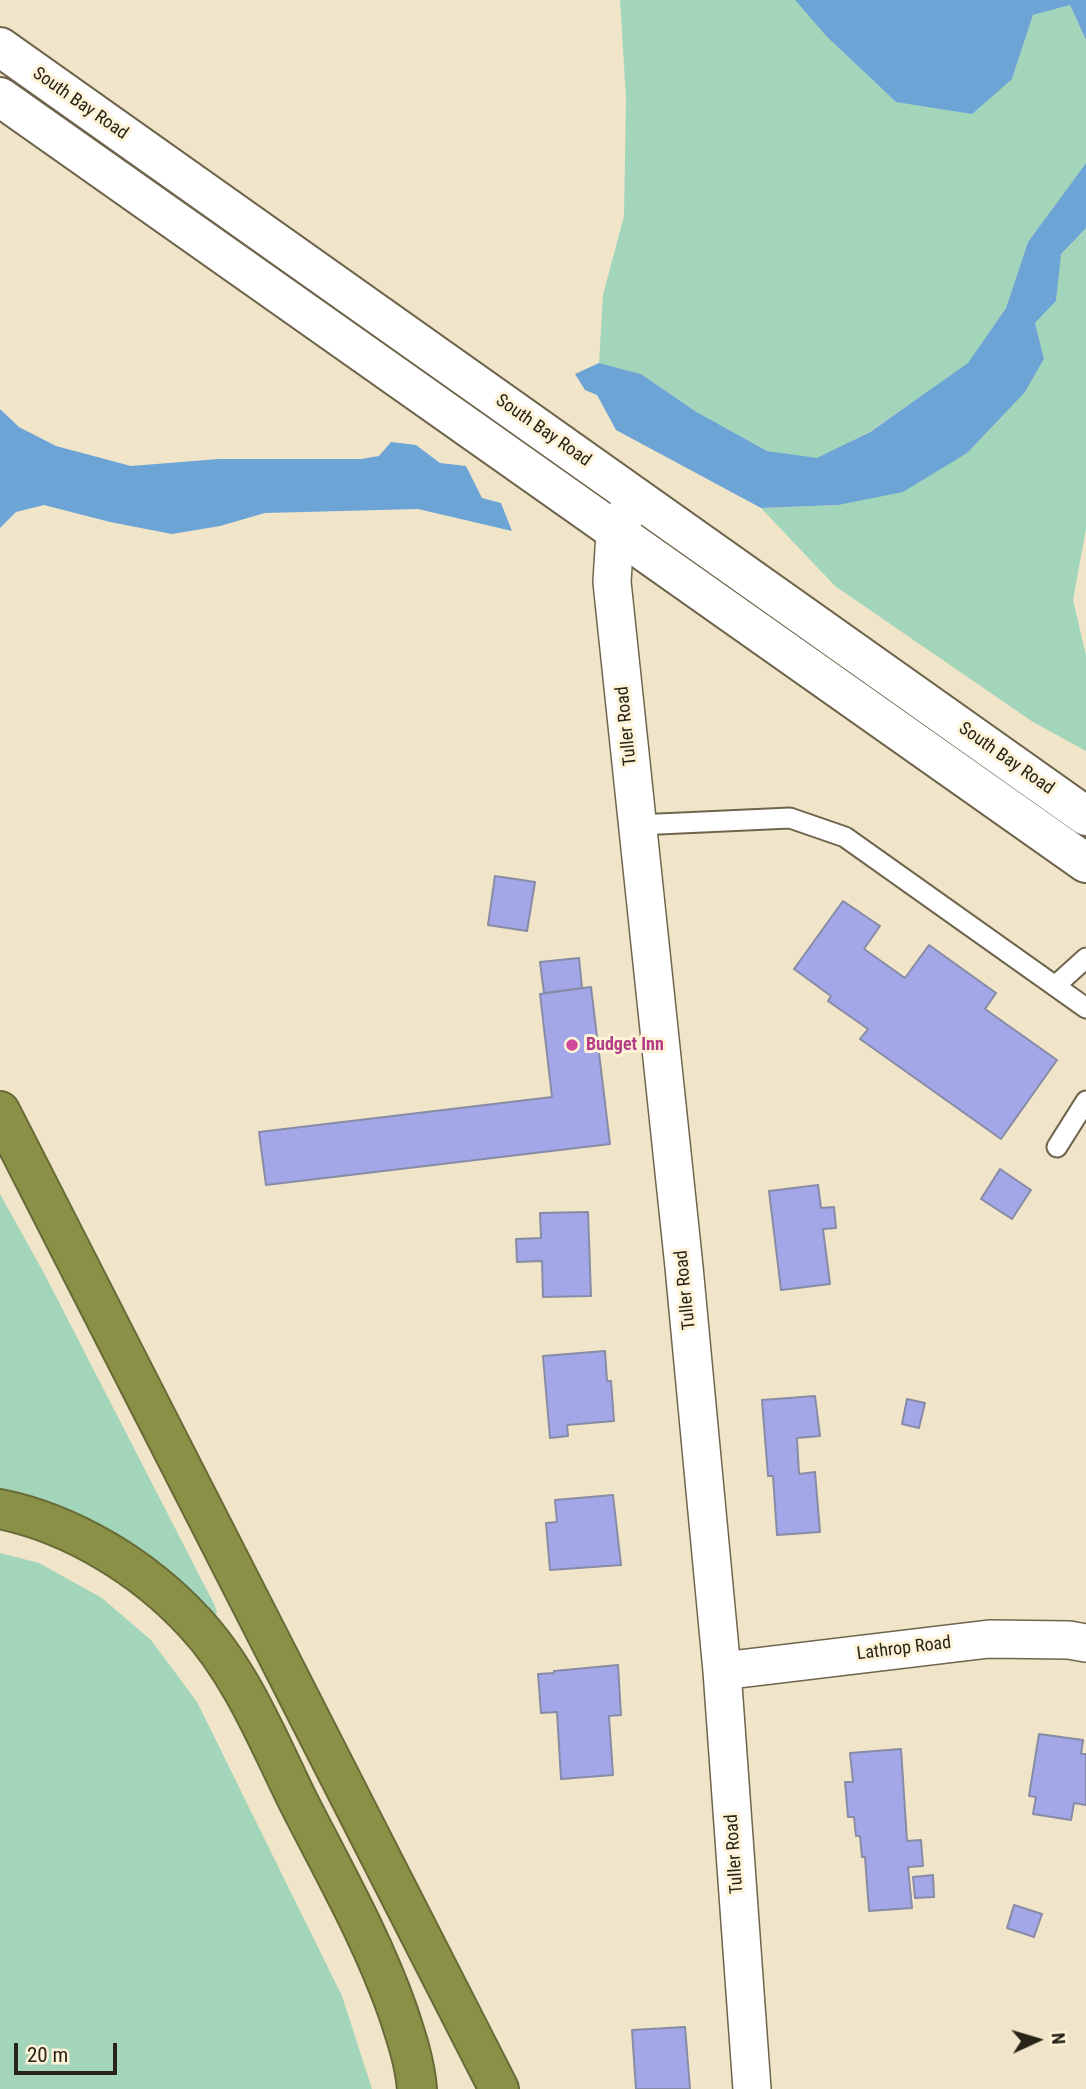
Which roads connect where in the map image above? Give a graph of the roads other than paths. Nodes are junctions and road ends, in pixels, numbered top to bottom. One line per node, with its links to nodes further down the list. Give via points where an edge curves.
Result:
1 (0, 47): 3 (street, South Bay Road)
2 (0, 97): 4 (street)
3 (636, 497): 4 (street, Tuller Road); 5 (street, South Bay Road)
4 (615, 533): 6 (street, Tuller Road, via 612,582); 7 (street)
5 (1086, 816)
6 (637, 825): 9 (lane, via 790,818 845,837); 16 (street, Tuller Road)
7 (1085, 860)
8 (1086, 958): 9 (lane)
9 (1055, 986): 10 (lane)
10 (1086, 1008)
11 (1086, 1101): 13 (lane)
12 (0, 1111): 18 (highway)
13 (1057, 1147)
14 (0, 1509): 17 (highway, via 61,1528 103,1549 150,1582 194,1622 222,1656 374,1950 406,2037)
15 (1086, 1643): 16 (street, Lathrop Road, via 989,1639)
16 (722, 1671): 19 (street, Tuller Road)
17 (417, 2089)
18 (499, 2089)
19 (752, 2089)

